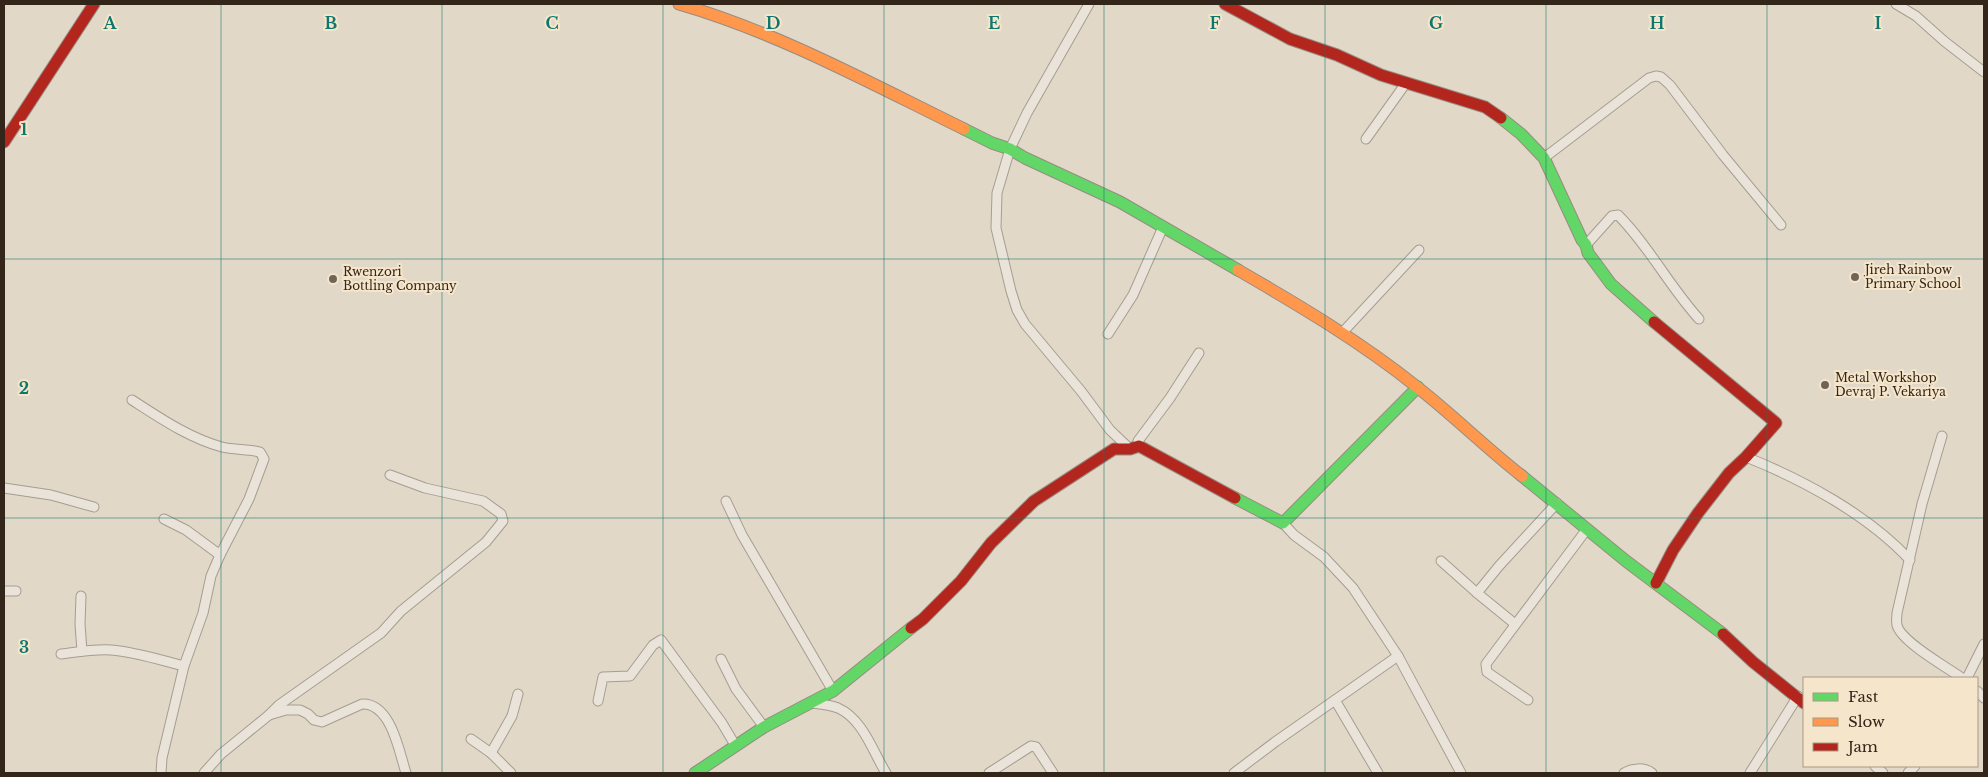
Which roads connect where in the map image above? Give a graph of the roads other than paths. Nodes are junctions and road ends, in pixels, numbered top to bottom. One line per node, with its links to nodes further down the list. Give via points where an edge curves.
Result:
1 (94, 4): 10 (main road)
2 (679, 4): 6 (main road)
3 (1089, 4): 11 (street, via 1031,105)
4 (1225, 4): 8 (main road, via 1290,39)
5 (1896, 4): 7 (street, via 1916,16)
6 (705, 7): 11 (main road, via 793,45)
7 (1984, 72)
8 (1406, 83): 9 (street); 12 (main road, via 1485,107 1521,134)
9 (1366, 139)
10 (4, 142)
11 (1010, 149): 14 (main road); 24 (street, via 998,193 996,228 1017,310 1034,337 1110,430)
12 (1544, 158): 13 (street, via 1649,78 1661,77 1679,95); 15 (main road)
13 (1781, 225)
14 (1164, 227): 18 (main road); 19 (street, via 1133,295)
15 (1586, 245): 17 (street, via 1612,216 1618,214); 25 (main road, via 1588,253 1611,284 1628,301 1776,423)
16 (1419, 250): 18 (street)
17 (1699, 318)
18 (1342, 333): 21 (main road)
19 (1108, 334)
20 (1199, 353): 24 (street)
21 (1418, 387): 29 (main road, via 1501,460); 32 (main road)
22 (132, 400): 34 (street, via 178,429 223,447 246,448 263,454 249,499)
23 (1942, 436): 35 (street)
24 (1135, 448): 32 (main road); 51 (main road, via 1114,449 1034,500 923,619)
25 (1746, 457): 35 (street, via 1846,508 1893,541); 37 (main road, via 1698,513)
26 (390, 475): 58 (street, via 425,488 483,501 502,514 503,521 486,542 401,611 381,633)
27 (4, 488): 30 (street, via 51,495)
28 (726, 501): 51 (street, via 742,535)
29 (1557, 503): 33 (main road); 40 (street)
30 (94, 508)
31 (164, 519): 34 (street, via 186,530)
32 (1283, 523): 46 (street, via 1324,557 1353,588)
33 (1587, 529): 37 (main road); 42 (street)
34 (220, 555): 48 (street)
35 (1910, 560): 49 (street, via 1897,613 1897,626 1913,646)
36 (1440, 561): 40 (street)
37 (1656, 582): 55 (main road, via 1716,627)
38 (16, 590): 39 (street)
39 (4, 591)
40 (1477, 593): 42 (street)
41 (81, 596): 44 (street)
42 (1515, 624): 54 (street, via 1486,668 1491,675)
43 (1984, 644): 50 (street)
44 (82, 651): 45 (street); 48 (street, via 120,651)
45 (60, 654)
46 (1398, 656): 53 (street); 73 (street)
47 (721, 659): 59 (street, via 736,689)
48 (184, 666): 63 (street)
49 (1960, 677)
50 (1967, 677)
51 (833, 691): 57 (main road)
52 (518, 694): 62 (street, via 512,716)
53 (1335, 700): 71 (street); 72 (street)
54 (1528, 700)
55 (1801, 700): 76 (street)
56 (598, 701): 61 (street, via 603,677 630,676 652,645 661,640)
57 (812, 703): 59 (main road); 68 (street, via 838,708 854,719)
58 (269, 715): 64 (street, via 221,754); 65 (street, via 300,710 322,722 367,704 388,720)
59 (764, 726): 61 (main road)
60 (471, 739): 62 (street)
61 (735, 745): 67 (main road)
62 (491, 753): 66 (street)
63 (161, 773)
64 (204, 773)
65 (406, 773)
66 (511, 773)
67 (695, 773)
68 (886, 773)
69 (989, 773): 70 (street, via 1031,746 1036,747)
70 (1053, 773)
71 (1234, 773)
72 (1378, 773)
73 (1460, 773)
74 (1624, 773): 75 (street, via 1635,768)
75 (1652, 773)
76 (1750, 773)

